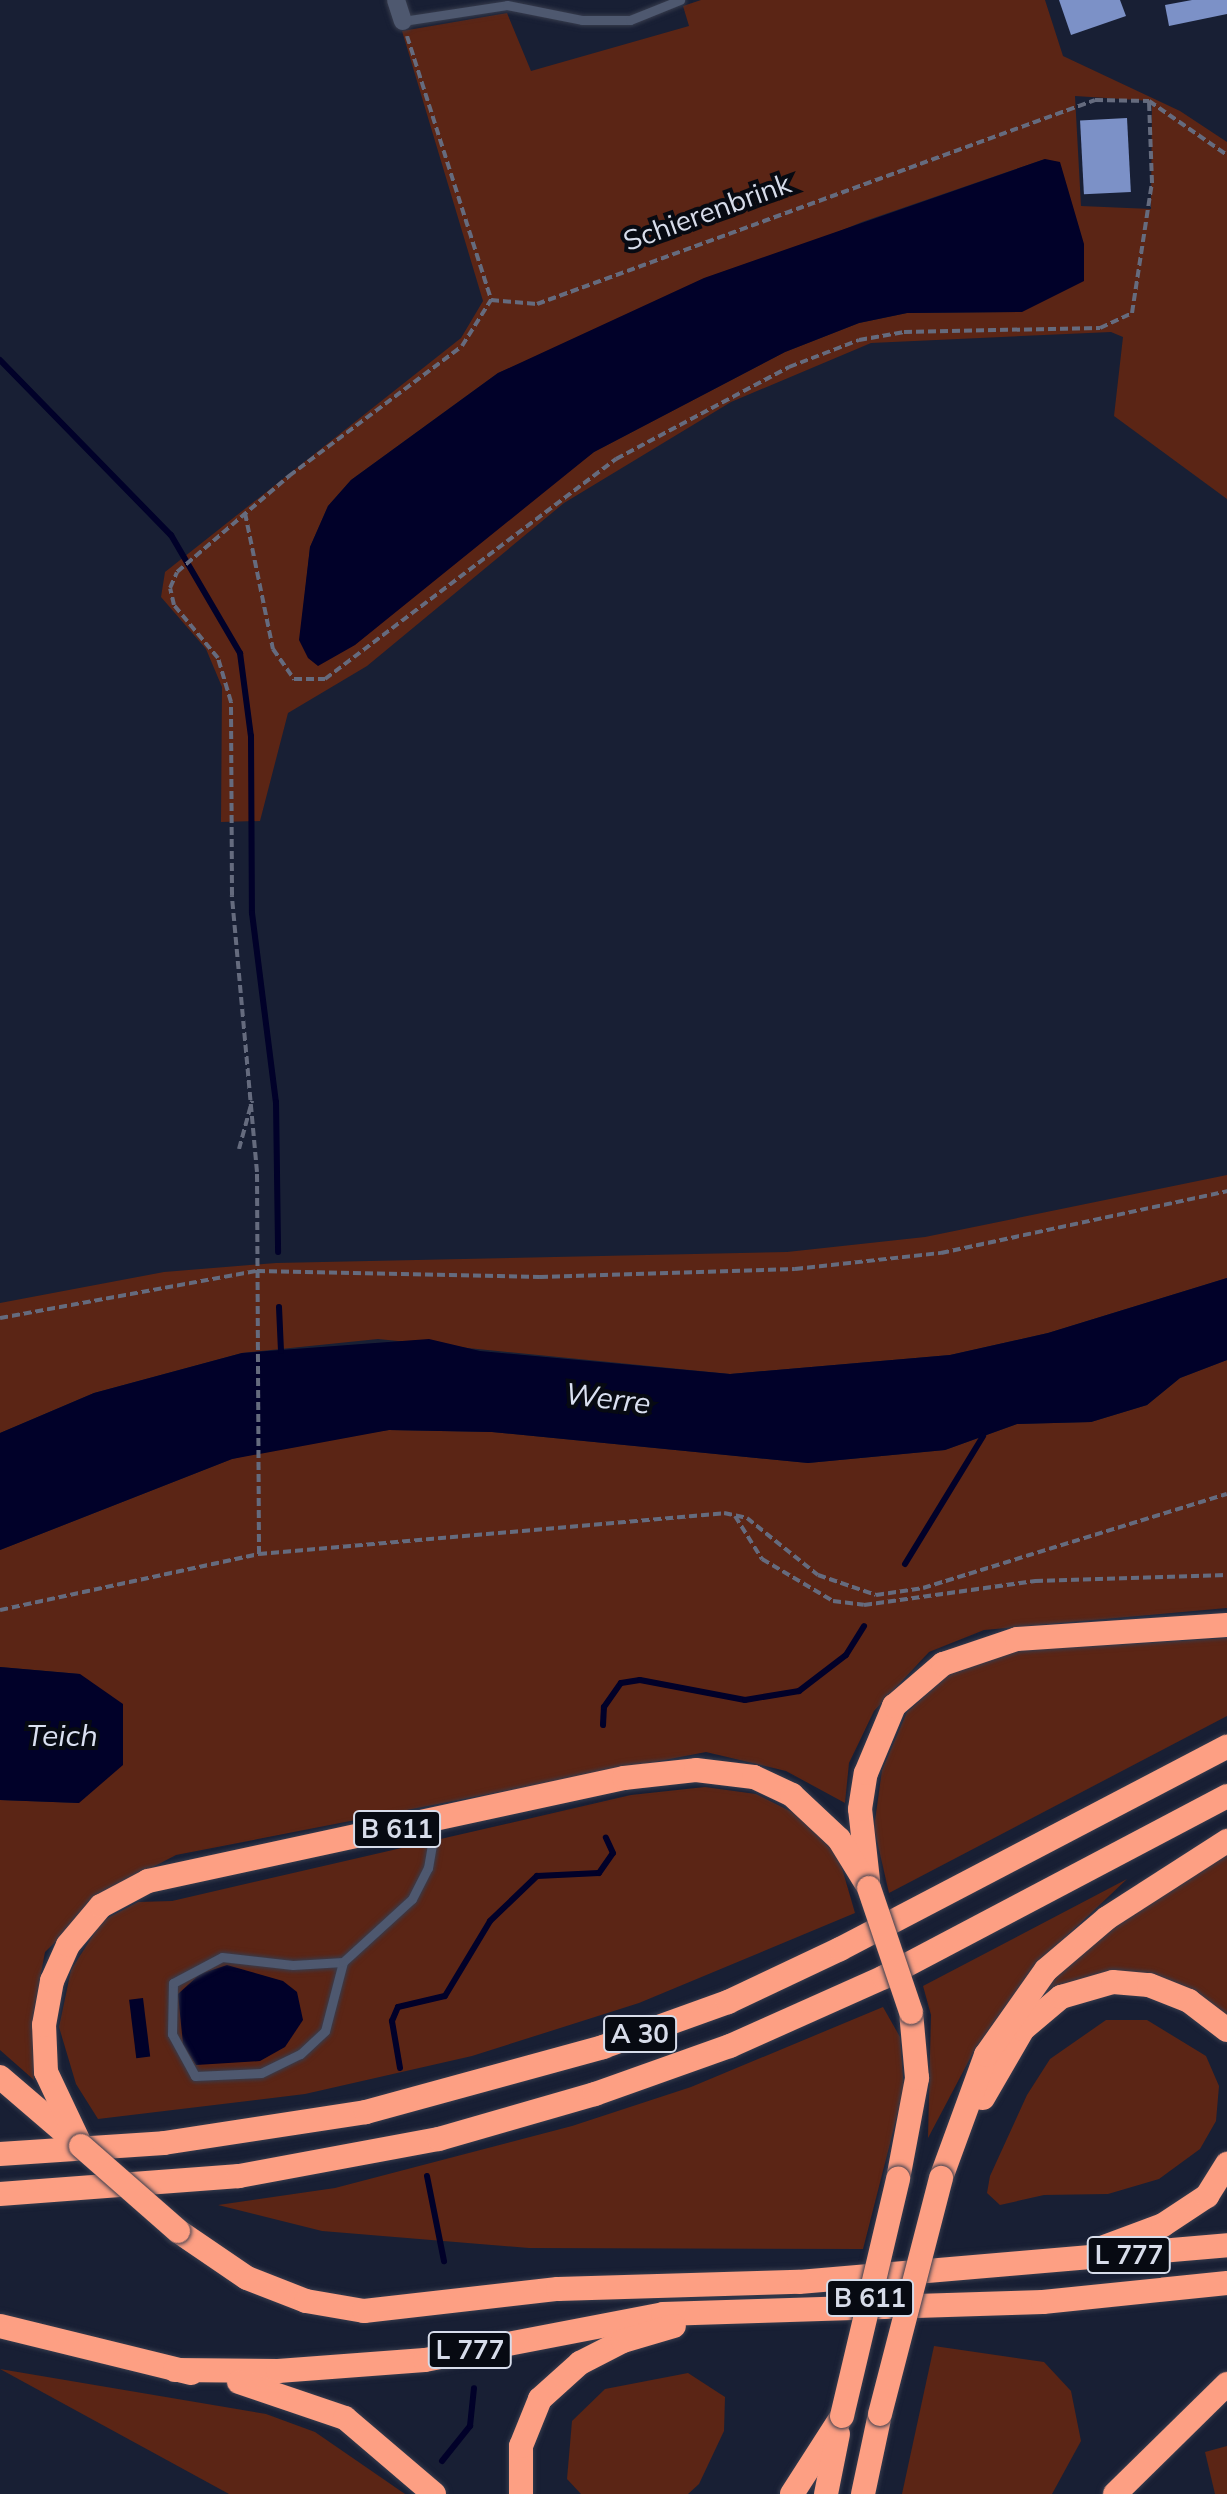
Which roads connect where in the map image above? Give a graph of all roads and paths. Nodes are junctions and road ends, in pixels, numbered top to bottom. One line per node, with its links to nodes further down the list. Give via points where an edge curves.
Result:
1 (396, 0): 3 (street)
2 (680, 0): 3 (lane, via 618,21 507,5)
3 (403, 21): 6 (path)
4 (1149, 101): 5 (path); 6 (path, Schierenbrink, via 1095,100 537,304); 7 (path, via 1152,183 1132,313 1100,328 904,332 859,340 789,367 616,459 325,679 294,679 273,649)
5 (1227, 155)
6 (491, 300): 7 (path, via 462,346)
7 (245, 513): 8 (path, via 177,572 170,588 174,605 218,658 231,702 232,895)
8 (253, 1089): 9 (path); 11 (path)
9 (239, 1149)
10 (1227, 1191): 11 (path, via 941,1253 795,1269 540,1277)
11 (257, 1271): 12 (path); 15 (path)
12 (0, 1318)
13 (1227, 1494): 14 (path, via 923,1588 876,1595 818,1575)
14 (733, 1514): 15 (path); 16 (path, via 762,1559 833,1601 864,1605 1035,1581)
15 (259, 1554): 17 (path)
16 (1227, 1575)
17 (0, 1610)
18 (1227, 1625): 23 (highway, via 1017,1639 943,1664 894,1706 866,1773 860,1809)
19 (1227, 1747): 29 (highway, A 30, via 840,1949 728,2002 603,2047 366,2112 164,2143)
20 (1227, 1796): 32 (highway, A 30, via 884,1977 730,2046 595,2094 439,2139 254,2173)
21 (436, 1821): 23 (highway, B 611, via 624,1778 696,1770 754,1777 792,1795 839,1839); 24 (lane, via 428,1868 412,1899); 27 (highway, B 611, via 175,1874 101,1906 68,1945 52,1981 44,2025)
22 (1227, 1841): 31 (highway, via 1107,1918 1046,1970 986,2055)
23 (869, 1888): 40 (highway, B 611, bridge, via 911,2012 917,2078)
24 (343, 1962): 24 (lane, via 293,1965 222,1957 198,1965 173,1983 172,2034 195,2076 261,2073 300,2054 325,2031)
25 (1227, 2030): 31 (highway, via 1189,2001 1149,1985 1113,1982 1061,1997 1023,2029)
26 (0, 2077): 27 (highway)
27 (47, 2108): 28 (highway, B 611)
28 (81, 2146): 34 (highway, L 777, bridge, via 178,2231 247,2278 306,2301 364,2311 633,2283 799,2282)
29 (0, 2154)
30 (1227, 2164): 34 (highway, via 1207,2196 1163,2225)
31 (941, 2178): 45 (highway, bridge)
32 (0, 2194)
33 (1227, 2245): 34 (highway, L 777)
34 (1032, 2265)
35 (1227, 2283): 36 (highway, L 777, via 1043,2302)
36 (762, 2313): 38 (highway, L 777, via 663,2314 425,2360 278,2371); 42 (highway, via 661,2329 580,2363 540,2399 521,2446)
37 (0, 2326): 38 (highway)
38 (175, 2370): 41 (highway, via 270,2388 345,2418)
39 (1227, 2384): 46 (highway)
40 (842, 2416): 43 (highway); 44 (highway, B 611)
41 (434, 2494)
42 (521, 2494)
43 (792, 2494)
44 (826, 2494)
45 (863, 2494)
46 (1115, 2494)

